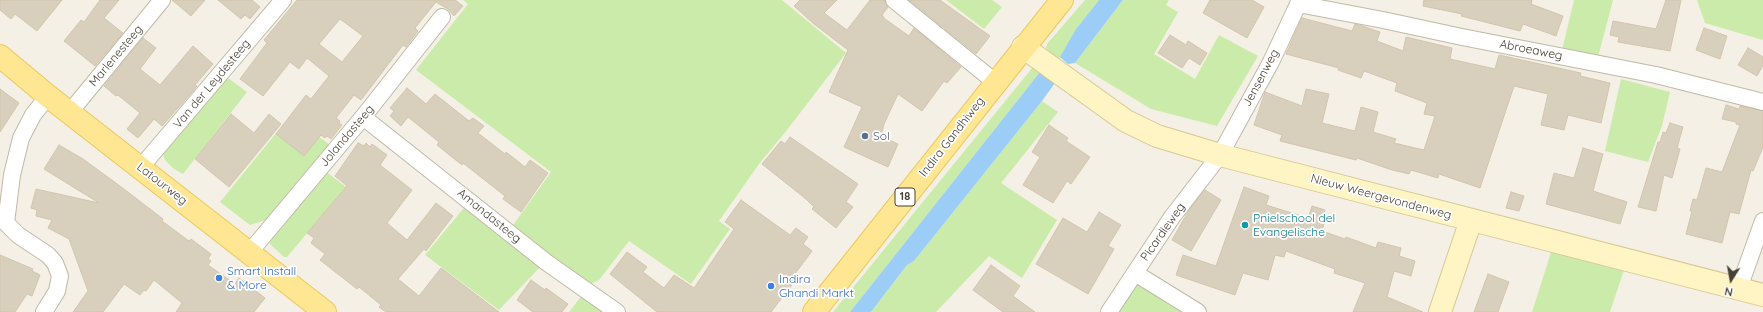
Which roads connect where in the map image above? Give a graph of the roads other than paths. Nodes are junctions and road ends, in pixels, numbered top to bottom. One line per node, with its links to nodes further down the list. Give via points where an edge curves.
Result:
1 (162, 0): 12 (street, Marlenesteeg)
2 (283, 0): 15 (street, Van der Leydesteeg)
3 (894, 0): 9 (street)
4 (1062, 0): 7 (main road, Indira Gandhiweg / 18)
5 (1299, 2): 11 (street, Abroeaweg, via 1656,75); 14 (street, Jensenweg, via 1271,62)
6 (442, 17): 13 (street, Jolandasteeg)
7 (1030, 52): 9 (main road, Indira Gandhiweg / 18); 14 (street, Nieuw Weergevondenweg, via 1135,127)
8 (0, 56): 10 (main road, Latourweg)
9 (995, 82): 26 (main road, Indira Gandhiweg / 18)
10 (48, 96): 12 (main road, Latourweg); 18 (street, via 21,138)
11 (1763, 102)
12 (70, 112): 15 (main road, Latourweg)
13 (363, 117): 19 (street, Jolandasteeg); 25 (street, Amandasteeg, via 546,262)
14 (1220, 155): 16 (street, Nieuw Weergevondenweg); 20 (street, Picardieweg, via 1172,217)
15 (140, 167): 19 (main road, Latourweg)
16 (1471, 220): 21 (street, Nieuw Weergevondenweg); 29 (street)
17 (1763, 222): 21 (street)
18 (3, 223): 23 (street, via 48,255 55,264 60,276 57,291)
19 (249, 253): 24 (main road, Latourweg)
20 (1135, 272): 27 (street, Picardieweg); 28 (street)
21 (1738, 288): 22 (street, Nieuw Weergevondenweg)
22 (1763, 295)
23 (44, 312)
24 (324, 312)
25 (617, 312)
26 (814, 312)
27 (1109, 312)
28 (1198, 312)
29 (1440, 312)

